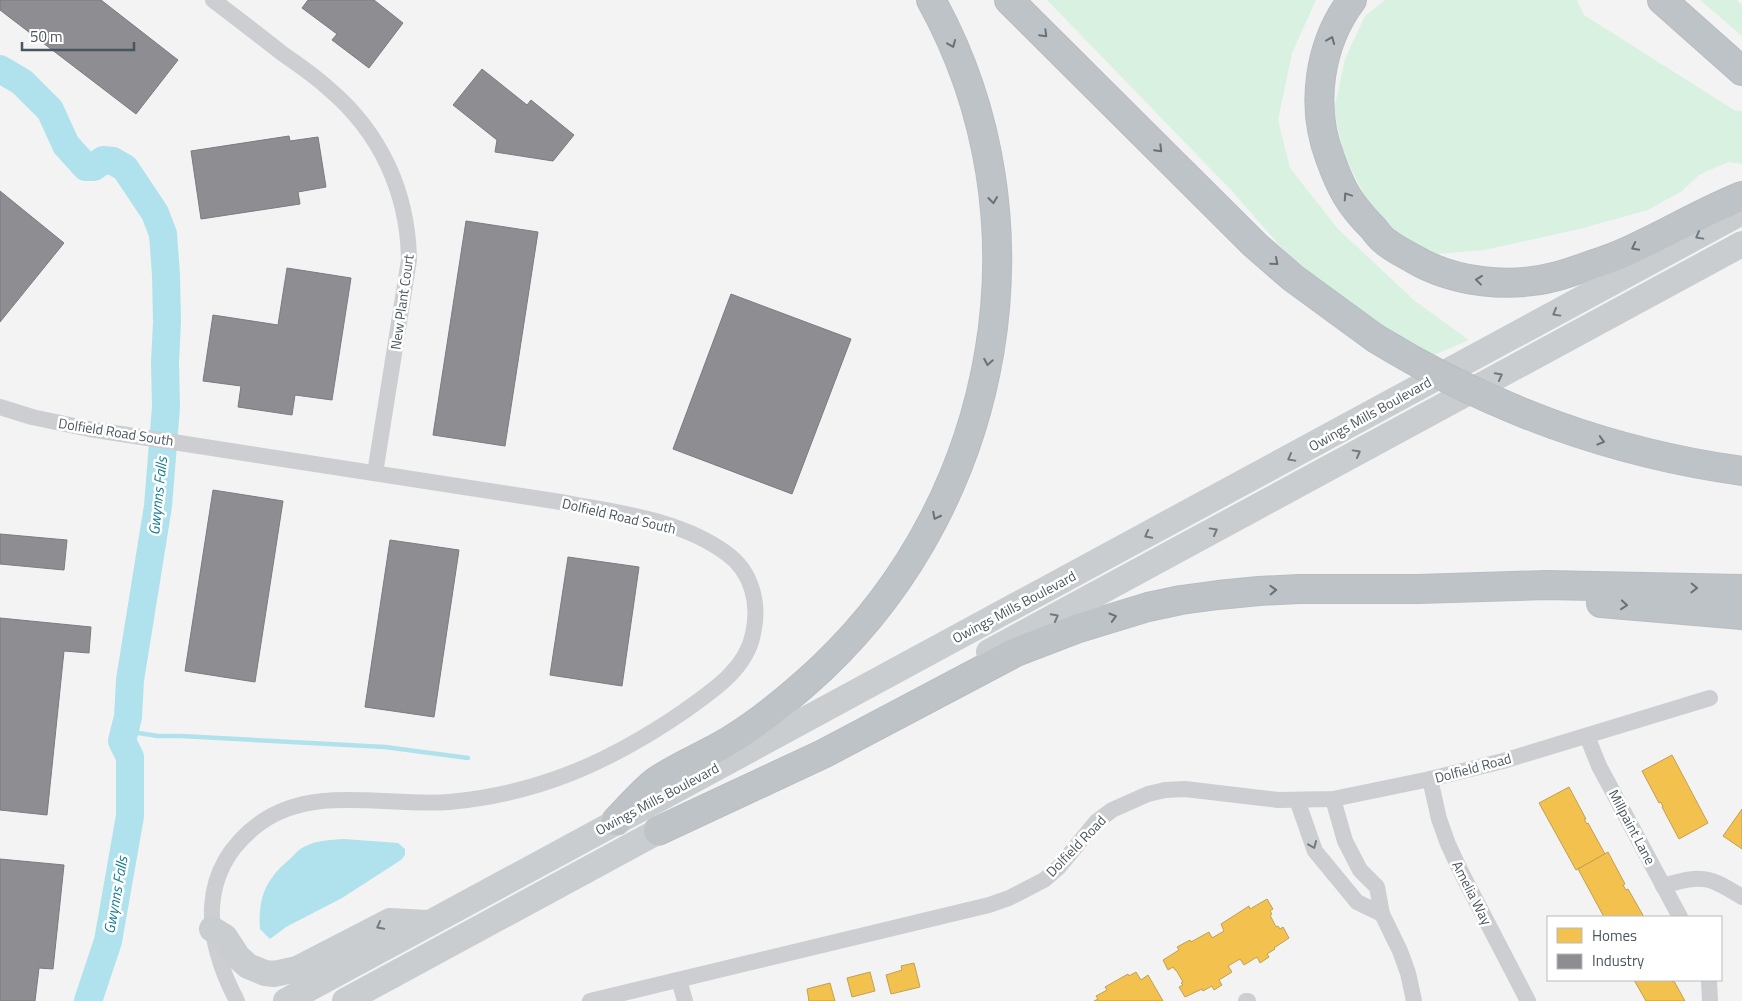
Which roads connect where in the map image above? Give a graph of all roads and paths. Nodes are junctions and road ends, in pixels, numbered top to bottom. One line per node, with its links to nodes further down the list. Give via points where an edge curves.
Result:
1 (214, 0): 14 (street, New Plant Court, via 330,89 352,111 385,158 397,186 409,234 409,260)
2 (931, 0): 24 (highway, one-way to 24, via 949,35 971,95 986,155 996,222 996,286 990,352 978,407 957,471 915,554 849,641 759,721 655,783)
3 (1010, 0): 13 (highway, one-way to 13, bridge, via 1255,245 1375,338 1455,383 1554,425 1644,453)
4 (1352, 0): 9 (highway, one-way to 4, via 1619,256 1557,276 1494,282 1446,274 1419,262 1385,242 1358,212 1340,185 1327,150 1320,118 1320,87 1326,51 1340,15)
5 (1662, 0): 8 (highway)
6 (1687, 0): 7 (highway)
7 (1742, 49)
8 (1742, 71)
9 (1742, 196)
10 (1742, 212): 17 (main road, Owings Mills Boulevard, one-way to 17)
11 (1742, 244): 25 (main road, Owings Mills Boulevard, one-way to 11)
12 (0, 407): 14 (street, Dolfield Road South, via 50,422)
13 (1742, 472)
14 (374, 473): 33 (street, Dolfield Road South, via 605,510 661,523 700,537 732,557 743,569 756,606 753,638 739,665 700,700 632,745 583,770 516,790 449,802 322,801 304,803 274,814 243,838 224,864 213,894)
15 (1418, 589): 16 (highway, one-way to 16, via 1546,586); 18 (highway, one-way to 18); 25 (highway, one-way to 15, via 823,754 1016,652 1076,629 1148,607 1218,595 1299,589)
16 (1742, 589)
17 (1015, 606): 24 (main road, Owings Mills Boulevard); 38 (main road, via 906,681)
18 (1742, 615)
19 (1710, 698): 20 (street, Dolfield Road)
20 (1587, 736): 21 (street, Dolfield Road); 28 (street, Millpaint Lane, via 1599,766)
21 (1430, 779): 22 (street, Dolfield Road); 43 (street, Amelia Way, via 1439,819 1460,872)
22 (1333, 799): 23 (street, Dolfield Road); 26 (street, via 1345,841)
23 (1297, 800): 27 (street, one-way to 27, via 1315,851); 34 (street, Dolfield Road, via 1185,789 1148,794 1112,810 1096,822 1044,880 1009,898)
24 (616, 821): 32 (main road, Owings Mills Boulevard)
25 (658, 831): 39 (main road, Owings Mills Boulevard)
26 (1360, 870): 27 (street); 30 (street, via 1377,887)
27 (1340, 882): 30 (street, via 1357,902)
28 (1663, 886): 29 (street, via 1698,878 1722,884); 31 (street, Millpaint Lane)
29 (1742, 897)
30 (1382, 914): 42 (street, via 1400,951)
31 (1679, 916)
32 (427, 923): 33 (main road, one-way to 33, via 390,920 298,970 274,974 248,966 238,958 225,937); 37 (main road, Owings Mills Boulevard)
33 (212, 929): 36 (street, Dolfield Road South, via 222,968)
34 (679, 980): 40 (street, Dolfield Road); 41 (street)
35 (1709, 981): 44 (street)
36 (237, 1001)
37 (286, 1001)
38 (318, 1001)
39 (345, 1001)
40 (590, 1001)
41 (685, 1001)
42 (1414, 1001)
43 (1528, 1001)
44 (1710, 1001)

